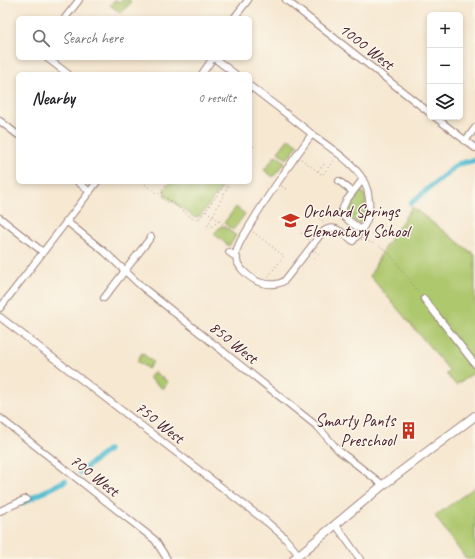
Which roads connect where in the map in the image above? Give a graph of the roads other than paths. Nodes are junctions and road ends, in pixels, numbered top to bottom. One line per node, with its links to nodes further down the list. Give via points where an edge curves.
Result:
1 (79, 0): 4 (street)
2 (248, 0): 5 (street)
3 (286, 0): 13 (street, 1000 West)
4 (67, 16)
5 (236, 16)
6 (50, 60): 9 (street)
7 (212, 60): 10 (street)
8 (216, 60): 11 (street)
9 (66, 72)
10 (204, 72)
11 (232, 72)
12 (252, 88): 18 (street)
13 (427, 111)
14 (439, 120): 19 (street)
15 (0, 121): 17 (street)
16 (475, 128): 19 (street)
17 (16, 134)
18 (312, 134): 21 (street, via 356,169); 33 (street, via 256,215 240,243)
19 (465, 141): 20 (street)
20 (475, 148)
21 (363, 179): 26 (street); 29 (street, via 370,205)
22 (339, 181): 26 (street)
23 (80, 184): 25 (street)
24 (96, 184): 25 (street)
25 (90, 192): 28 (street)
26 (353, 192): 29 (street, via 343,206 343,214)
27 (0, 218): 31 (street)
28 (66, 222): 31 (street); 34 (street, 850 West)
29 (361, 230): 33 (street, via 353,241 335,228 331,227 324,231 286,280 280,283 267,284 258,281 243,270)
30 (151, 237): 34 (street)
31 (43, 252): 37 (street)
32 (229, 252): 33 (street)
33 (236, 258)
34 (125, 270): 35 (street); 42 (street, 850 West, via 141,286 318,428 338,450)
35 (104, 298)
36 (424, 299): 39 (street)
37 (0, 308)
38 (0, 316): 46 (street, 750 West, via 268,523 283,536)
39 (475, 364)
40 (475, 416): 42 (main road)
41 (0, 418): 47 (street, 700 West, via 156,540)
42 (383, 485): 45 (main road)
43 (26, 499): 44 (street)
44 (0, 511)
45 (336, 525): 46 (main road); 48 (street)
46 (297, 557)
47 (168, 559)
48 (360, 559)

